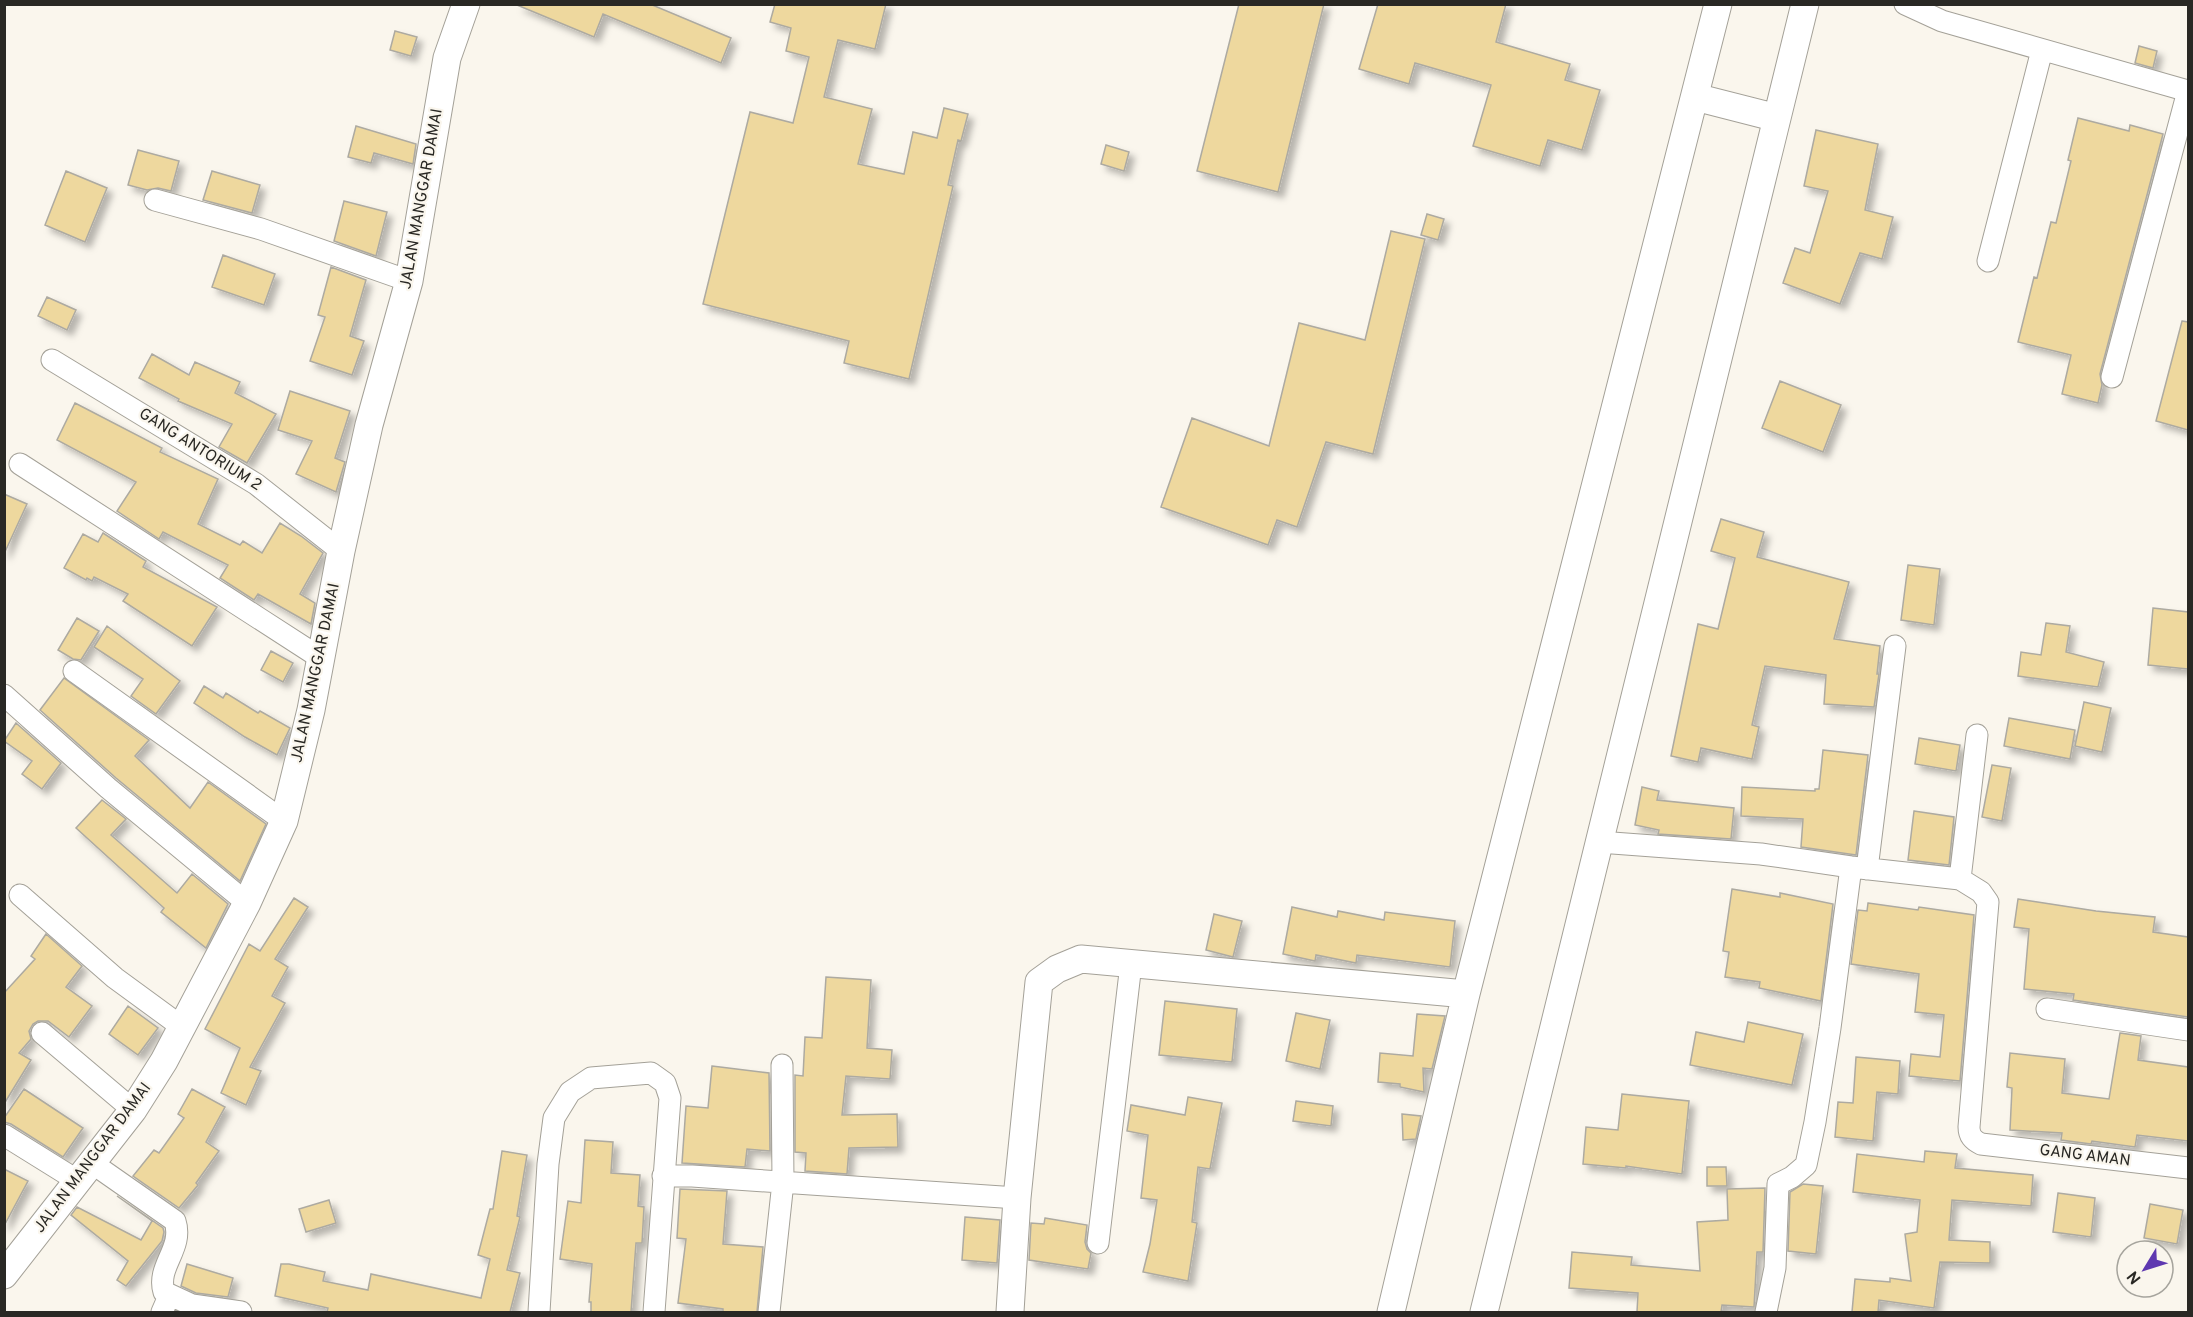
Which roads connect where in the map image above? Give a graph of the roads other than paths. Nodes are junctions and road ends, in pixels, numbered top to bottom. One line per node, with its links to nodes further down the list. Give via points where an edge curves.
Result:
1 (466, 4): 11 (street, JALAN MANGGAR DAMAI, via 447,58)
2 (1718, 4): 7 (street)
3 (1805, 4): 8 (street)
4 (1905, 4): 5 (street, via 1942,21)
5 (2042, 50): 6 (street); 10 (street)
6 (2188, 91): 13 (street)
7 (1695, 97): 8 (street); 28 (street)
8 (1777, 118): 22 (street)
9 (155, 200): 11 (street, via 261,229)
10 (1988, 261)
11 (409, 281): 15 (street, JALAN MANGGAR DAMAI, via 369,425)
12 (52, 360): 15 (street, GANG ANTORIUM 2, via 256,484)
13 (2112, 377)
14 (20, 464): 17 (street)
15 (341, 551): 17 (street, JALAN MANGGAR DAMAI)
16 (1895, 646): 23 (street)
17 (322, 659): 21 (street, JALAN MANGGAR DAMAI)
18 (74, 671): 21 (street)
19 (4, 695): 26 (street, via 108,788)
20 (1977, 735): 24 (street)
21 (284, 821): 26 (street, JALAN MANGGAR DAMAI)
22 (1599, 842): 23 (street, via 1761,854); 50 (street)
23 (1859, 868): 24 (street); 51 (street, via 1806,1165 1778,1184 1775,1268)
24 (1960, 879): 36 (street, GANG AMAN, via 1981,892 1988,902 1969,1127 1973,1140)
25 (20, 895): 30 (street, via 115,978)
26 (247, 903): 30 (street, JALAN MANGGAR DAMAI)
27 (1131, 964): 28 (street); 40 (street, via 1081,959 1039,982); 41 (street)
28 (1466, 994): 49 (street)
29 (2047, 1010): 31 (street)
30 (182, 1027): 34 (street, JALAN MANGGAR DAMAI)
31 (2188, 1030)
32 (42, 1033): 34 (street)
33 (782, 1065): 39 (street)
34 (133, 1110): 37 (street, JALAN MANGGAR DAMAI)
35 (4, 1136): 37 (street)
36 (2188, 1168)
37 (85, 1172): 42 (street, JALAN MANGGAR DAMAI); 43 (street, via 175,1221 175,1247 160,1281)
38 (663, 1176): 39 (street); 45 (street, via 670,1098 665,1083 651,1073 591,1078 570,1092 554,1118); 46 (street)
39 (783, 1182): 40 (street); 47 (street)
40 (1017, 1198): 48 (street)
41 (1098, 1243)
42 (7, 1271)
43 (166, 1304): 44 (street)
44 (241, 1312)
45 (539, 1312)
46 (654, 1312)
47 (769, 1312)
48 (1010, 1312)
49 (1391, 1312)
50 (1484, 1312)
51 (1766, 1312)

